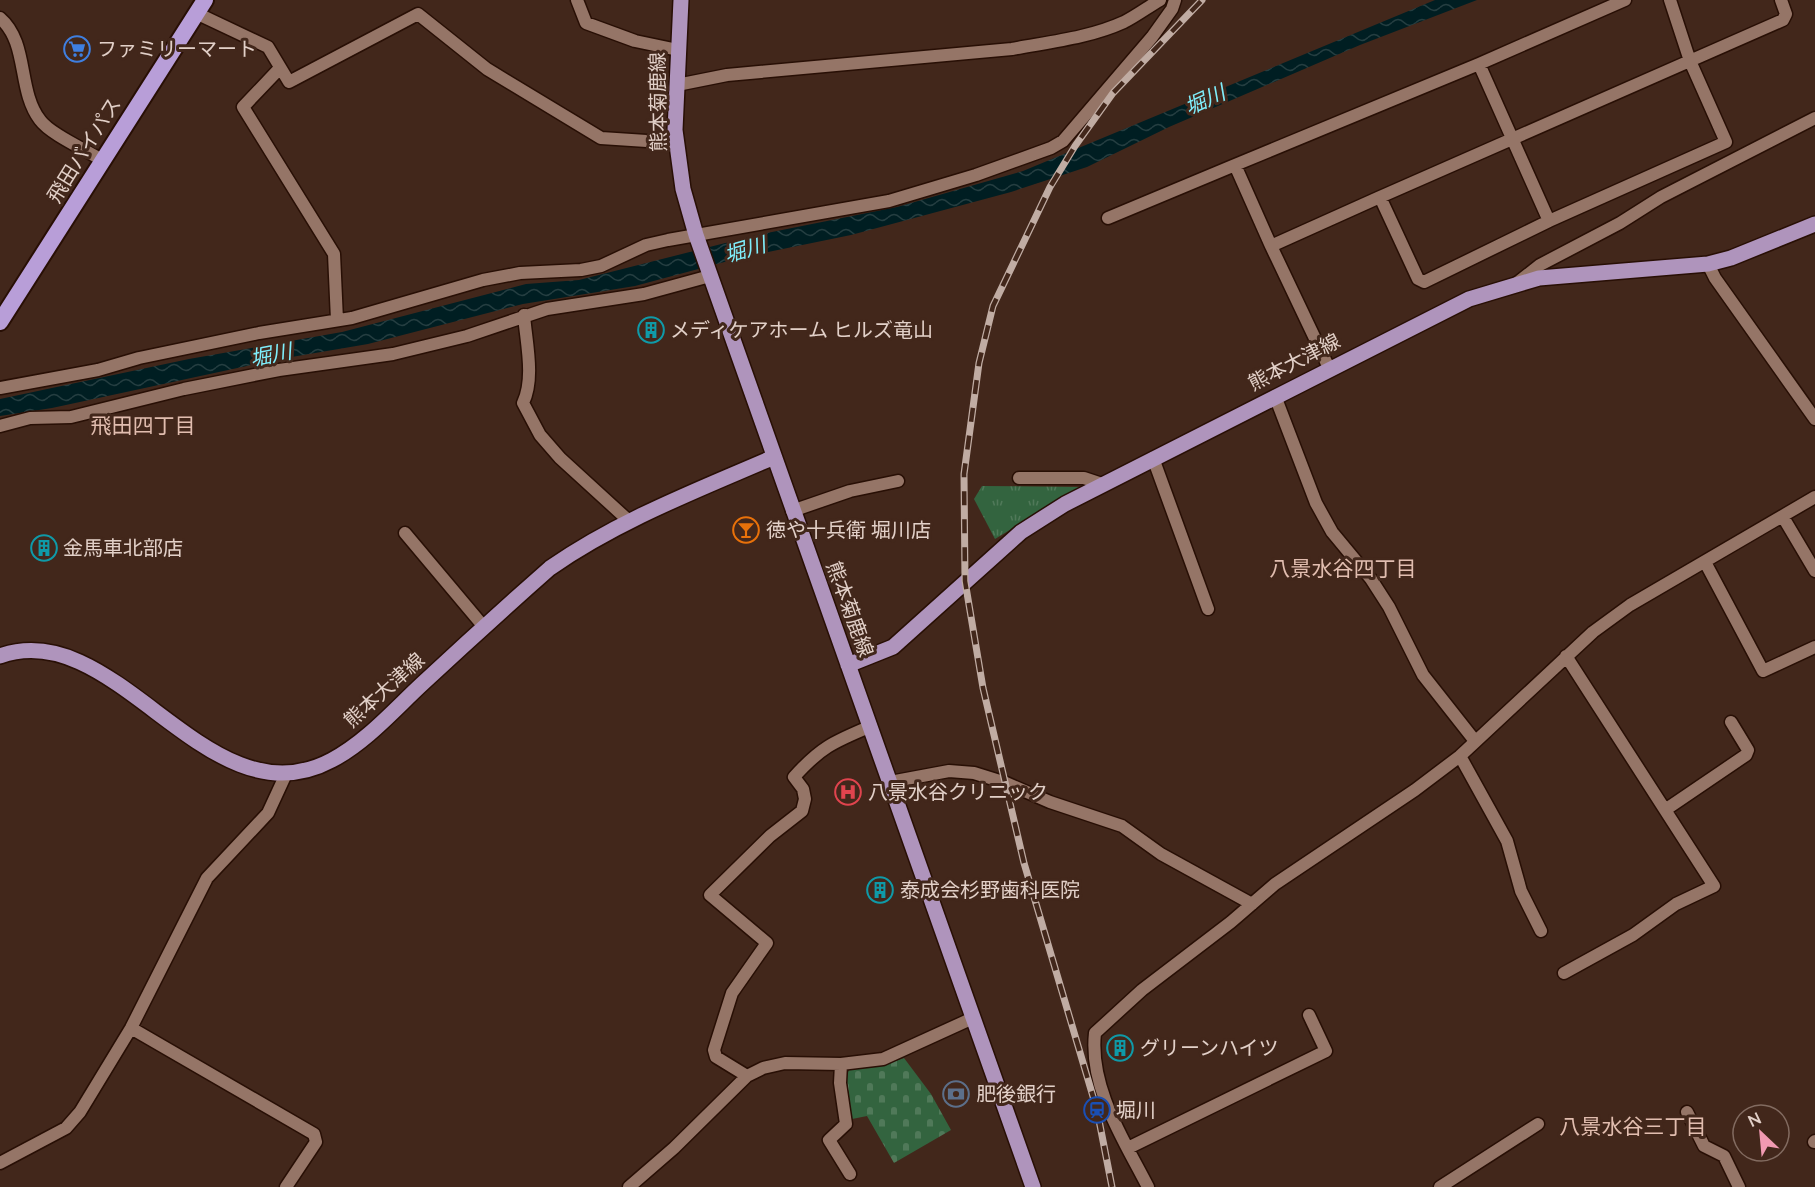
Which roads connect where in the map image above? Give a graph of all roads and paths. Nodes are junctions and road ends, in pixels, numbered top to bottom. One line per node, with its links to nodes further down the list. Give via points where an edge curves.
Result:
1 (577, 0): 10 (street, via 586,22 635,41)
2 (681, 0): 10 (main road, 熊本菊鹿線)
3 (1160, 0): 14 (street, via 1125,21 1058,41 1001,50 726,75)
4 (1175, 0): 26 (street, via 1152,37 1072,132 1051,148 889,201)
5 (1625, 0): 12 (street)
6 (1670, 0): 11 (street)
7 (1781, 0): 11 (street, via 1786,14 1783,20)
8 (201, 7): 13 (street, via 268,47); 20 (highway, 飛田バイパス)
9 (0, 18): 20 (street, via 18,48 32,109 42,123)
10 (678, 50): 14 (main road, 熊本菊鹿線)
11 (1690, 61): 16 (street); 17 (street)
12 (1479, 64): 16 (street); 21 (street)
13 (280, 68): 18 (street, via 289,82 418,14 487,69 601,138); 32 (street, via 243,107 334,255)
14 (677, 85): 18 (main road, 熊本菊鹿線)
15 (1815, 118): 19 (street)
16 (1511, 139): 22 (street); 24 (street)
17 (1726, 142): 19 (street); 24 (street)
18 (677, 143): 26 (main road, 熊本菊鹿線, via 683,189)
19 (1734, 159): 30 (street, via 1540,265)
20 (102, 160): 33 (highway, 飛田バイパス)
21 (1235, 165): 23 (street); 27 (street)
22 (1380, 197): 24 (street, via 1418,279 1424,282); 27 (street)
23 (1108, 218)
24 (1549, 221)
25 (1815, 224): 28 (main road, 熊本大津線)
26 (697, 238): 29 (main road, 熊本菊鹿線); 32 (street, via 646,245 601,266 483,280)
27 (1271, 246): 34 (street)
28 (1708, 264): 30 (main road, 熊本大津線, via 1539,278); 37 (street)
29 (709, 274): 31 (street, via 644,294); 39 (main road, 熊本菊鹿線)
30 (1516, 284): 34 (main road, 熊本大津線, via 1450,307)
31 (524, 315): 38 (street, via 467,336 393,354 279,370 71,417 30,418); 47 (street, via 528,372 523,403 540,435 560,458)
32 (337, 320): 35 (street)
33 (0, 322)
34 (1329, 368): 36 (main road, 熊本大津線)
35 (0, 388)
36 (1275, 396): 40 (main road, 熊本大津線); 59 (street, via 1316,503 1332,532 1383,597 1423,675)
37 (1815, 419)
38 (0, 426)
39 (774, 457): 45 (main road, 熊本菊鹿線); 47 (main road, 熊本大津線)
40 (1153, 458): 43 (main road, 熊本大津線); 51 (street)
41 (1019, 478): 43 (street, via 1084,478)
42 (898, 481): 45 (street, via 850,491)
43 (1102, 484): 56 (main road, 熊本大津線, via 1021,532 893,647)
44 (1815, 497): 46 (street)
45 (792, 511): 56 (main road, 熊本菊鹿線)
46 (1783, 517): 49 (street); 50 (street)
47 (629, 521): 52 (main road, 熊本大津線, via 550,568)
48 (405, 533): 52 (street)
49 (1705, 562): 53 (street, via 1763,671); 55 (street, via 1630,604)
50 (1815, 571)
51 (1208, 609)
52 (483, 627): 61 (main road, 熊本大津線, via 348,751 331,761)
53 (1815, 647)
54 (0, 656): 61 (main road, 熊本大津線, via 35,650 65,655 229,761)
55 (1566, 656): 59 (street); 63 (street)
56 (848, 665): 58 (main road, 熊本菊鹿線)
57 (1731, 722): 63 (street, via 1748,750 1746,755)
58 (869, 727): 62 (main road, 熊本菊鹿線); 71 (street, via 827,745 814,755 794,777 803,789 802,811 770,836 710,896 767,943 732,993 714,1050 716,1058)
59 (1475, 741): 60 (street)
60 (1460, 756): 64 (street); 65 (street, via 1507,841 1521,891)
61 (286, 774): 69 (street, via 268,813 207,878)
62 (890, 782): 64 (street, via 949,771 974,773 1006,783 1122,826 1161,854); 68 (main road, 熊本菊鹿線)
63 (1665, 810): 66 (street, via 1714,886 1676,904 1633,935)
64 (1252, 904): 74 (street, via 1142,990 1095,1033 1095,1055 1105,1099)
65 (1541, 931)
66 (1564, 973)
67 (1309, 1015): 74 (street, via 1326,1051)
68 (973, 1018): 70 (street, via 895,1056); 80 (main road, 熊本菊鹿線)
69 (131, 1028): 75 (street, via 80,1112 66,1128); 78 (street, via 314,1134 316,1142)
70 (841, 1064): 71 (street, via 785,1063); 76 (street, via 846,1124 829,1140)
71 (747, 1076): 79 (street)
72 (1687, 1112): 82 (street, via 1704,1146 1724,1156)
73 (1538, 1124): 77 (street)
74 (1128, 1148): 81 (street)
75 (0, 1163)
76 (850, 1174)
77 (1448, 1185)
78 (286, 1187)
79 (629, 1187)
80 (1033, 1187)
81 (1149, 1187)
82 (1739, 1187)

